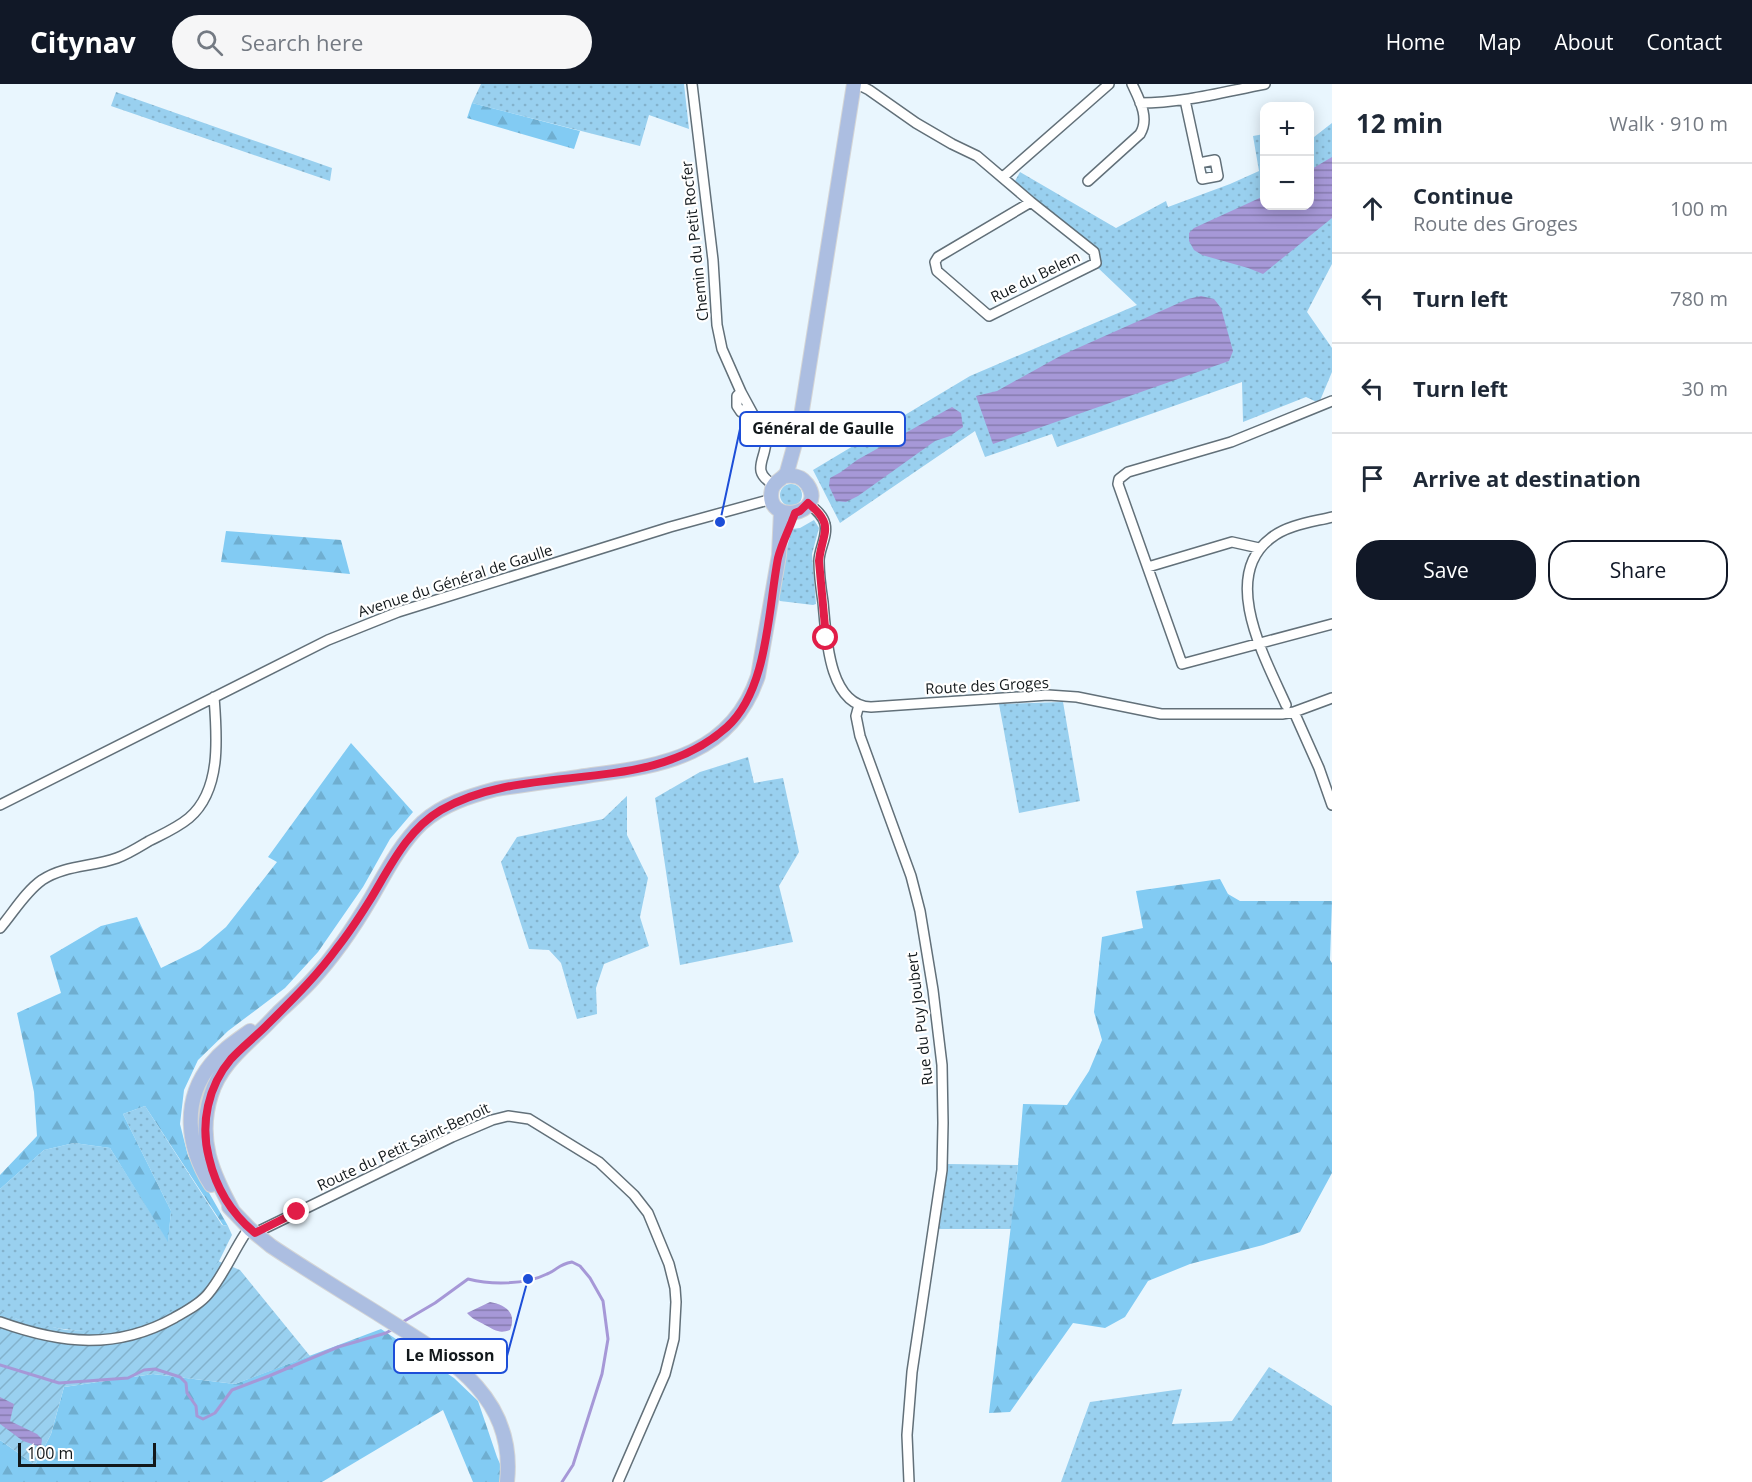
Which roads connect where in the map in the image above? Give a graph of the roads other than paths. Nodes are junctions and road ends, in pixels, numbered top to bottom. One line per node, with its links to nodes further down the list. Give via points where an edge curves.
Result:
1 (692, 84): 15 (street, Chemin du Petit Rocfer, via 718,331 741,392 766,438 761,474 764,479)
2 (855, 84): 9 (street, via 977,156); 13 (main road)
3 (1109, 84): 9 (street)
4 (1132, 84): 7 (street)
5 (1265, 84): 6 (street)
6 (1185, 100): 7 (street); 8 (street)
7 (1140, 103): 10 (street, via 1144,123 1140,134)
8 (1199, 163)
9 (1003, 177): 11 (street)
10 (1088, 181)
11 (1030, 202): 11 (street, Rue du Belem, via 938,256 935,262 937,271 989,316 1096,263 1095,252)
12 (1332, 401): 21 (street, via 1231,442 1123,475 1119,489)
13 (799, 429): 14 (main road); 15 (main road, via 790,463)
14 (802, 479): 15 (main road, via 797,476); 17 (main road, via 809,487)
15 (780, 480): 16 (main road)
16 (772, 500): 18 (main road, via 777,508); 24 (street, Avenue du Général de Gaulle, via 670,527 398,612 328,640)
17 (808, 503): 18 (main road, via 800,511); 26 (street, via 826,526 819,561 831,663 838,683)
18 (788, 512): 32 (main road, via 758,676 745,706 727,727 699,747 668,761 635,770 496,789 440,810 413,833 393,859 357,920 311,981 279,1011 222,1052 204,1072 194,1099 190,1127 196,1155 210,1184)
19 (1332, 517): 20 (street, via 1290,528 1272,536)
20 (1259, 548): 21 (street, via 1232,542); 23 (street, via 1252,561 1246,593)
21 (1148, 567): 23 (street, via 1182,664)
22 (1332, 624): 23 (street)
23 (1259, 643): 27 (street)
24 (214, 697): 29 (street, Avenue du Général de Gaulle); 31 (street, via 213,776 201,805 189,818 116,858 53,874 33,887)
25 (1332, 698): 28 (street, Route des Groges)
26 (859, 705): 28 (street, Route des Groges, via 1048,695 1161,714); 36 (street, Rue du Puy Joubert, via 856,716 860,736 920,911 942,1065 942,1170 912,1372)
27 (1286, 705)
28 (1294, 712): 30 (street)
29 (0, 805)
30 (1332, 805)
31 (0, 928)
32 (253, 1231): 33 (street, via 245,1234 207,1295 186,1311 144,1332 130,1337 68,1339 30,1333); 34 (main road, via 296,1263 451,1361 473,1381 500,1426); 35 (street, Route du Petit Saint-Benoit, via 452,1137 508,1116 529,1119 599,1162 648,1213 669,1264 676,1302 674,1339 665,1374)
33 (0, 1322)
34 (507, 1482)
35 (618, 1482)
36 (909, 1482)

